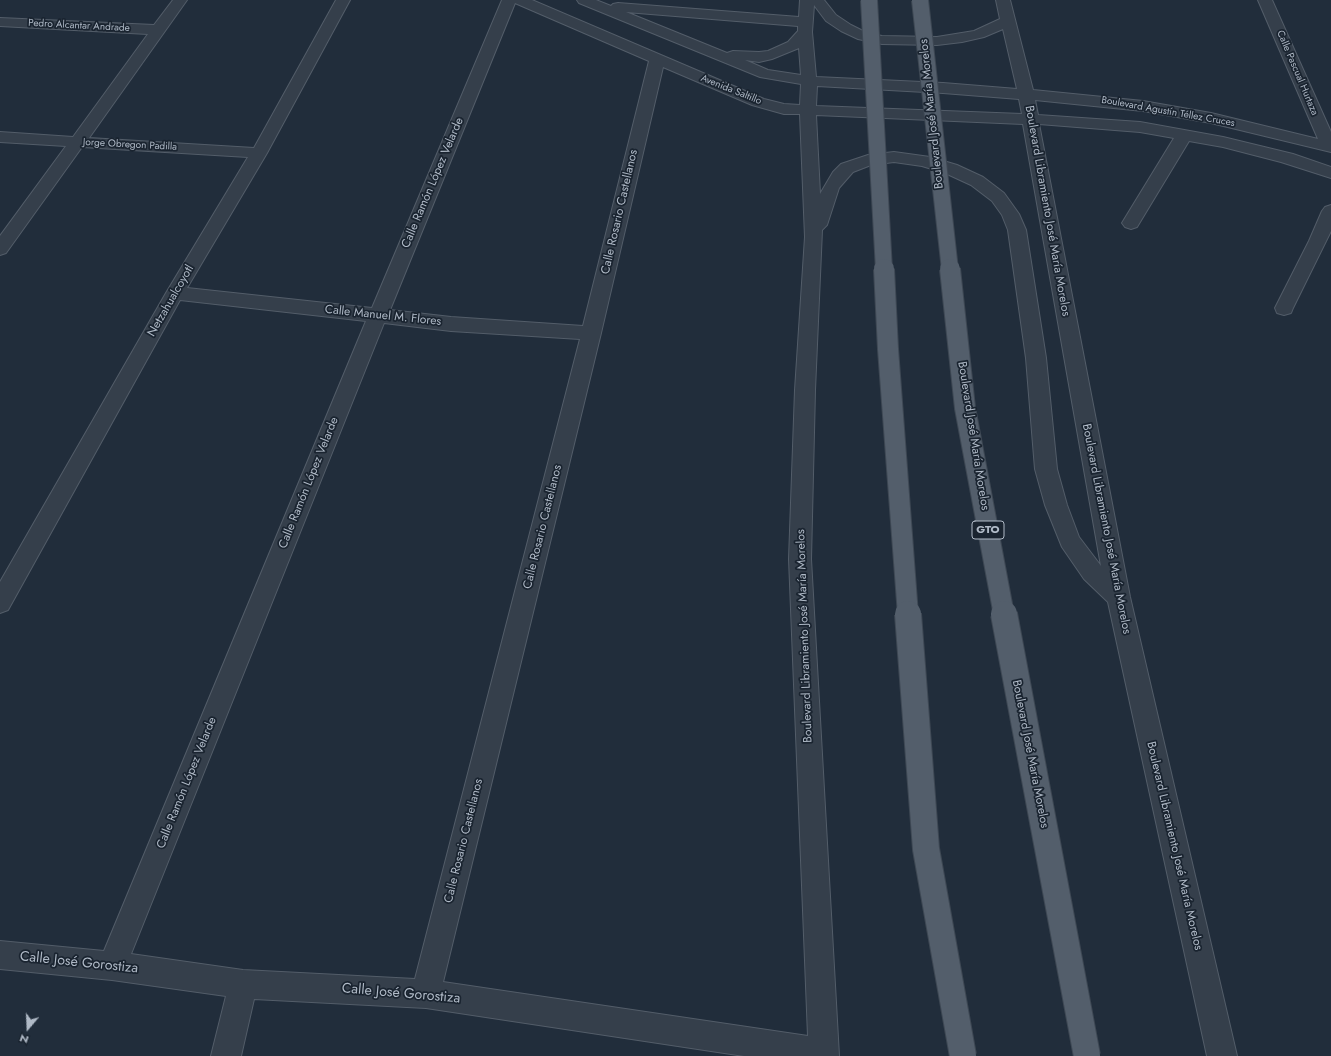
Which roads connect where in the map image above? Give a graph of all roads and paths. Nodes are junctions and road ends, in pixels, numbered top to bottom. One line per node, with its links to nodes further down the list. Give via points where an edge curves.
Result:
1 (180, 0): 15 (street)
2 (343, 0): 26 (street, Netzahualcoyotl)
3 (509, 0): 34 (street, Calle Ramón López Velarde)
4 (520, 0): 17 (street, Avenida Saltillo)
5 (584, 0): 11 (street)
6 (807, 0): 14 (street, Boulevard Libramiento José María Morelos)
7 (817, 0): 12 (street, via 831,18 846,28 863,36 882,40 938,41 979,34)
8 (869, 0): 44 (main road, bridge, via 888,349 926,848)
9 (920, 0): 45 (main road, Boulevard José María Morelos / GTO, bridge, via 965,408)
10 (1265, 0): 25 (street, Calle Pascual Hurtaza)
11 (601, 6): 14 (street); 16 (street)
12 (1005, 10): 19 (street, Boulevard Libramiento José María Morelos)
13 (0, 22): 15 (street, Pedro Alcantar Andrade)
14 (806, 27): 16 (street, via 793,45 772,55 759,57 725,53); 18 (street, Boulevard Libramiento José María Morelos)
15 (157, 30): 24 (street)
16 (690, 44): 18 (street, via 765,74)
17 (657, 59): 20 (street, Avenida Saltillo, via 758,102); 35 (street, Calle Rosario Castellanos)
18 (809, 81): 19 (street); 20 (street, Boulevard Libramiento José María Morelos)
19 (1026, 95): 21 (street, Boulevard Libramiento José María Morelos); 25 (street, Boulevard Agustín Téllez Cruces, via 1083,99 1196,115)
20 (808, 110): 21 (street, Avenida Saltillo); 30 (street, Boulevard Libramiento José María Morelos)
21 (1030, 119): 22 (street, Boulevard Agustín Téllez Cruces, via 1140,127); 36 (street, Boulevard Libramiento José María Morelos)
22 (1184, 135): 27 (street, Boulevard Agustín Téllez Cruces, via 1287,158); 29 (street)
23 (0, 137): 24 (street, Jorge Obregon Padilla)
24 (78, 142): 26 (street, Jorge Obregon Padilla); 31 (street)
25 (1330, 147)
26 (259, 152): 32 (street, Netzahualcoyotl)
27 (1331, 173)
28 (1331, 211): 33 (street)
29 (1131, 223)
30 (814, 237): 36 (street, via 831,188 839,176 847,168 868,160 894,157 924,161 978,181 998,197 1017,230 1036,358 1046,469 1056,505 1070,541 1092,572); 42 (street, Boulevard Libramiento José María Morelos, via 805,390 800,558)
31 (0, 249)
32 (175, 293): 34 (street, Calle Manuel M. Flores); 37 (street, Netzahualcoyotl)
33 (1284, 308)
34 (379, 315): 35 (street, Calle Manuel M. Flores, via 451,324); 39 (street, Calle Ramón López Velarde)
35 (591, 333): 41 (street, Calle Rosario Castellanos)
36 (1118, 597): 46 (street, Boulevard Libramiento José María Morelos)
37 (0, 603)
38 (0, 955): 39 (street, Calle José Gorostiza)
39 (112, 966): 40 (street, Calle José Gorostiza)
40 (243, 984): 41 (street, Calle José Gorostiza); 43 (street)
41 (426, 994): 42 (street, Calle José Gorostiza)
42 (824, 1055)
43 (226, 1056)
44 (963, 1056)
45 (1087, 1056)
46 (1222, 1056)

